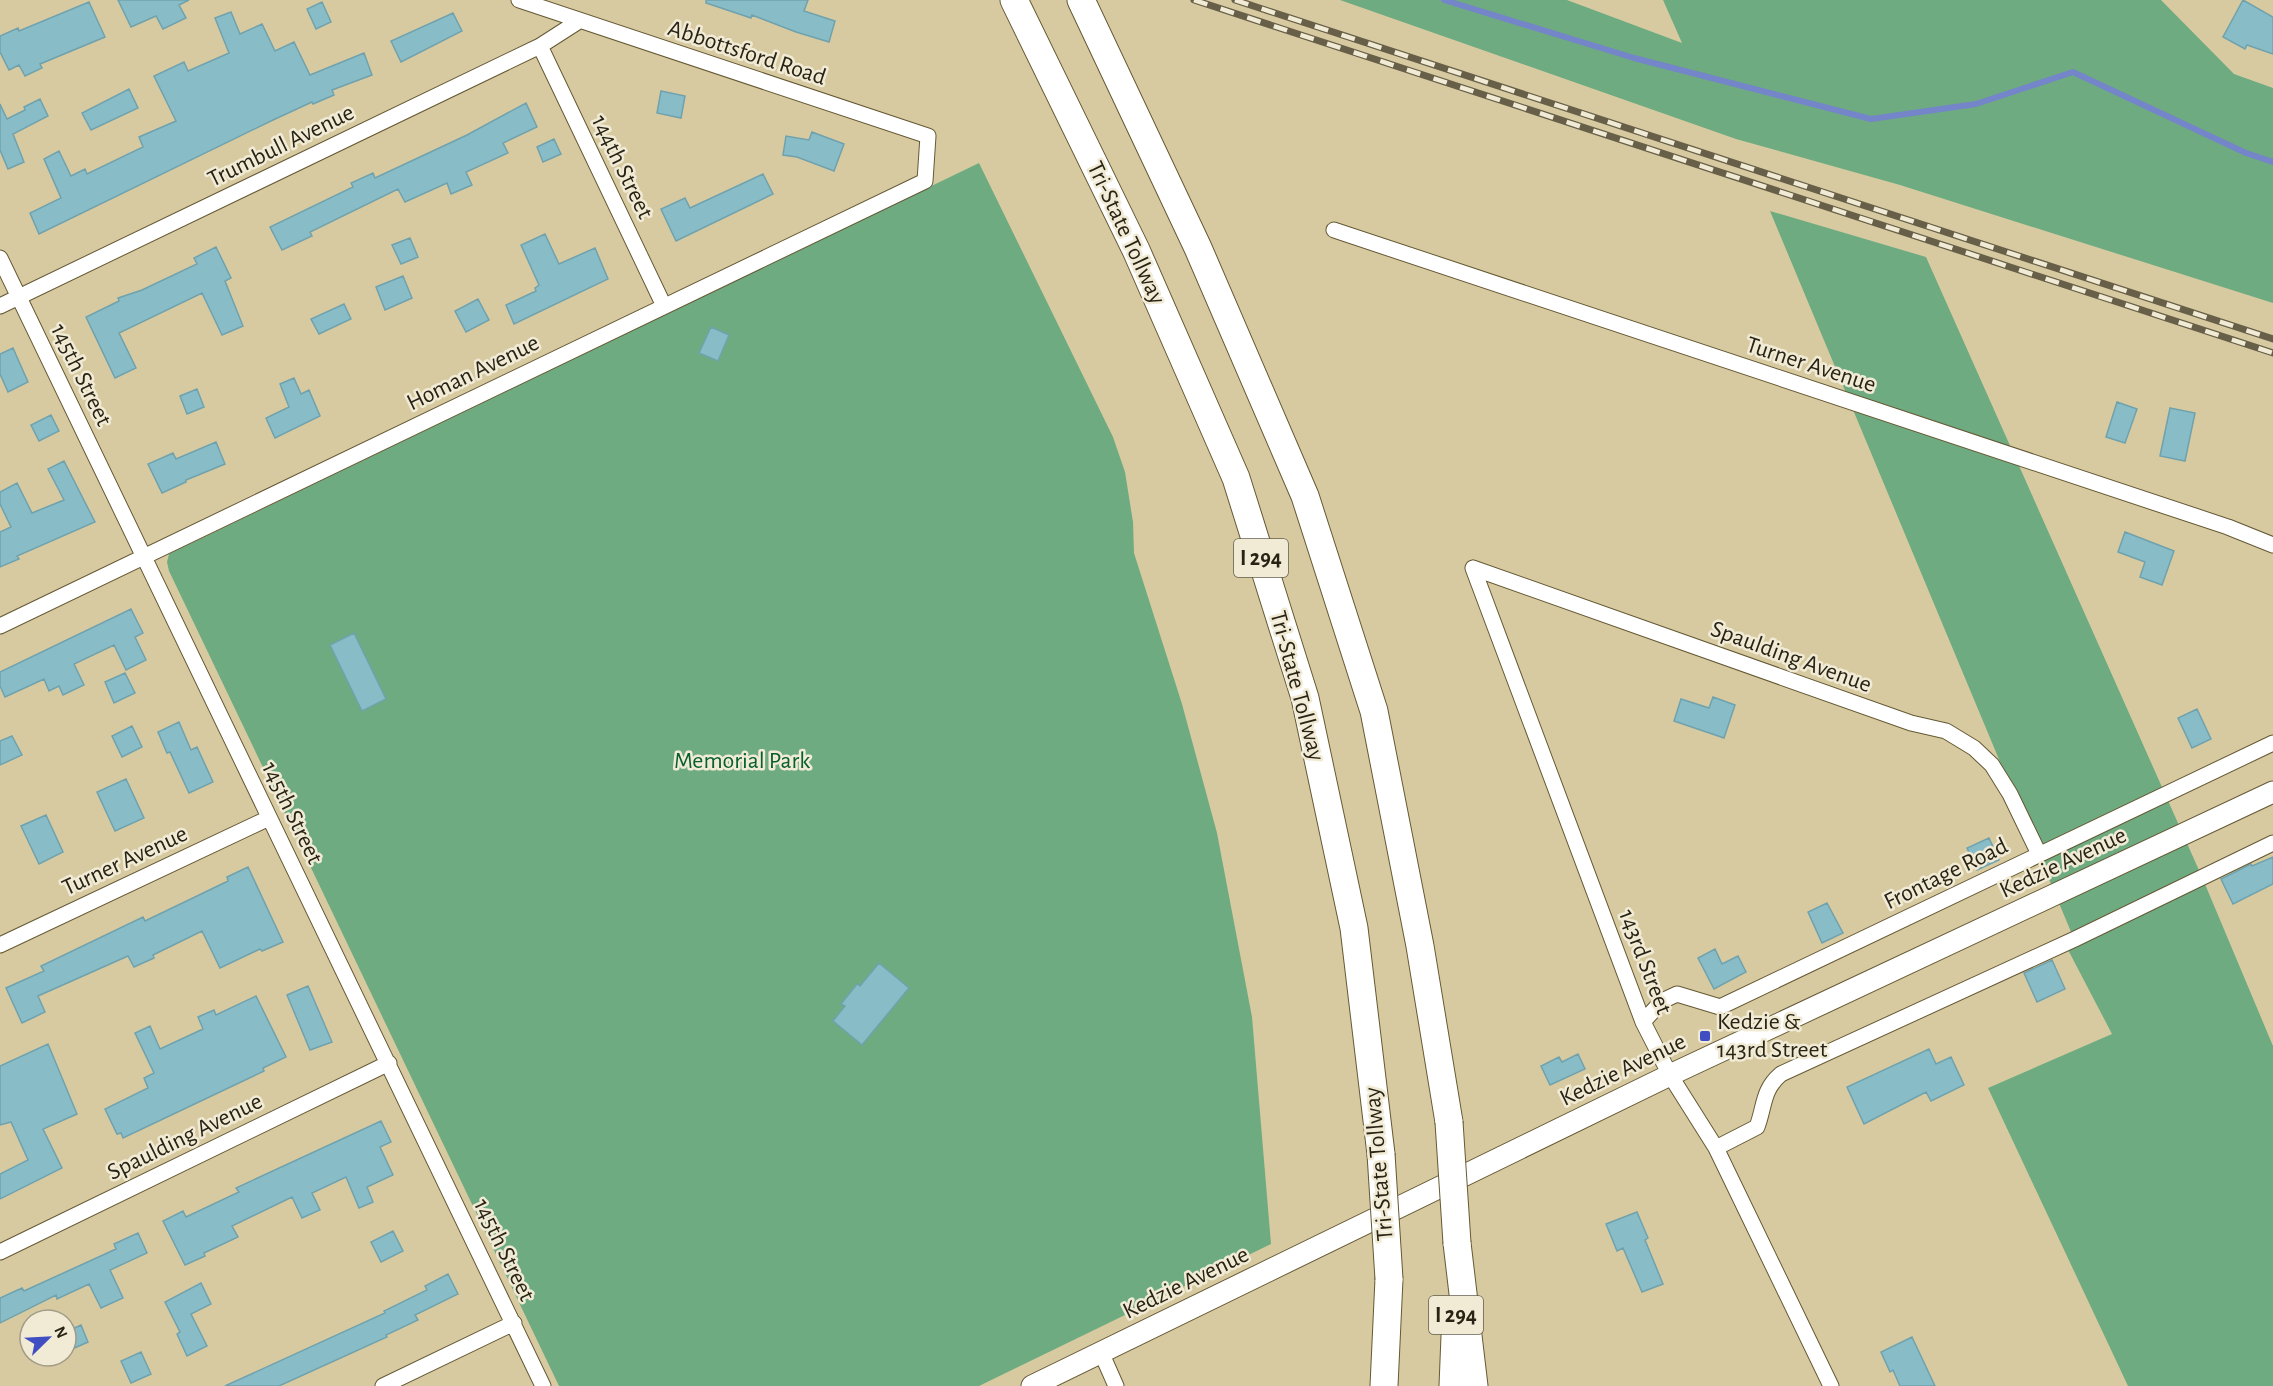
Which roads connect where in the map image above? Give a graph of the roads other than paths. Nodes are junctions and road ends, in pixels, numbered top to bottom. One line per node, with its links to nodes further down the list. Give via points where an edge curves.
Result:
1 (519, 0): 4 (street, Abbottsford Road)
2 (1082, 0): 26 (highway, I 294, bridge, via 1198,248 1305,496 1374,711 1420,945 1449,1122)
3 (1015, 1): 34 (highway, Tri-State Tollway / I 294, bridge, via 1136,250 1236,477 1305,698 1352,916 1381,1154 1389,1280)
4 (579, 21): 5 (street, Trumbull Avenue); 6 (street, Abbottsford Road)
5 (540, 46): 9 (street, Trumbull Avenue); 11 (street, 144th Street)
6 (928, 136): 11 (street, Homan Avenue, via 925,181)
7 (1334, 230): 12 (street, Turner Avenue)
8 (0, 258): 9 (street, 145th Street)
9 (19, 297): 10 (street, Trumbull Avenue); 13 (street, 145th Street)
10 (0, 306)
11 (664, 306): 13 (street, Homan Avenue)
12 (2273, 545)
13 (143, 557): 15 (street, Homan Avenue); 18 (street, 145th Street)
14 (1473, 568): 20 (street, Spaulding Avenue, via 1911,723 1946,731 1992,765); 22 (street, 143rd Street)
15 (0, 626)
16 (2273, 743): 20 (street, Frontage Road)
17 (2273, 792): 24 (main road, Kedzie Avenue)
18 (269, 818): 21 (street, Turner Avenue); 23 (street, 145th Street)
19 (2273, 843): 25 (street, via 1781,1074 1765,1094 1757,1127)
20 (2039, 854): 22 (street, Frontage Road, via 1720,1007 1677,994 1662,1000)
21 (0, 945)
22 (1643, 1022): 24 (street, 143rd Street)
23 (389, 1063): 27 (street, Spaulding Avenue); 28 (street, 145th Street)
24 (1670, 1075): 25 (street, 143rd Street); 29 (main road, Kedzie Avenue)
25 (1716, 1148): 37 (street, 143rd Street)
26 (1457, 1244): 35 (highway, I 294); 36 (highway)
27 (0, 1252)
28 (514, 1323): 30 (street); 31 (street, 145th Street)
29 (1101, 1352): 32 (main road, Kedzie Avenue); 33 (street)
30 (383, 1386)
31 (543, 1386)
32 (1032, 1386)
33 (1116, 1386)
34 (1384, 1386)
35 (1454, 1386)
36 (1474, 1386)
37 (1831, 1386)

